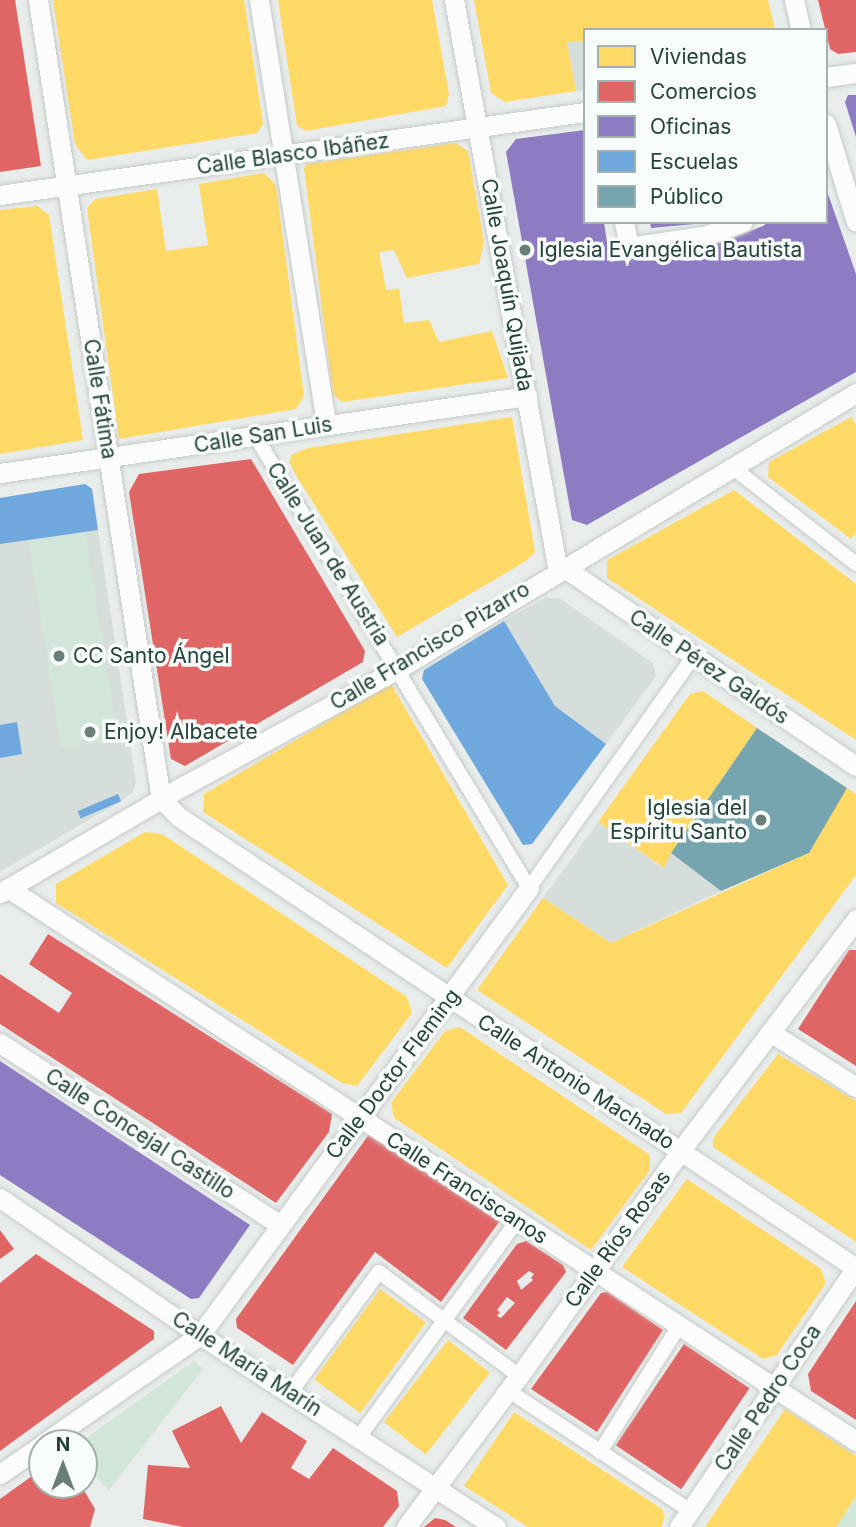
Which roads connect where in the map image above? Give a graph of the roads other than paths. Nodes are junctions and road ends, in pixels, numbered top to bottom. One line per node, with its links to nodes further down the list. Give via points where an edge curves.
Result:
1 (38, 0): 12 (street, Calle Fátima)
2 (259, 0): 11 (street)
3 (454, 0): 9 (street, Calle Joaquín Quijada)
4 (794, 0): 5 (street)
5 (801, 28)
6 (856, 73): 7 (street)
7 (828, 77)
8 (583, 112): 9 (street, Calle Blasco Ibáñez)
9 (479, 127): 11 (street, Calle Blasco Ibáñez); 18 (street, Calle Joaquín Quijada)
10 (828, 131): 14 (street)
11 (285, 156): 12 (street, Calle Blasco Ibáñez); 19 (street)
12 (67, 185): 13 (street, Calle Blasco Ibáñez); 21 (street, Calle Fátima)
13 (0, 195)
14 (856, 222)
15 (624, 224): 16 (street, via 629,247 707,234)
16 (737, 224)
17 (856, 393): 22 (street, Calle Francisco Pizarro)
18 (527, 396): 19 (street, Calle San Luis); 25 (street, Calle Joaquín Quijada)
19 (326, 425): 20 (street, Calle San Luis)
20 (256, 437): 21 (street, Calle San Luis); 27 (street, Calle Juan de Austria)
21 (110, 458): 23 (street, Calle San Luis); 29 (street, Calle Fátima)
22 (732, 467): 24 (street); 25 (street, Calle Francisco Pizarro)
23 (0, 473)
24 (856, 564)
25 (561, 569): 26 (street, Calle Pérez Galdós); 27 (street, Calle Francisco Pizarro)
26 (693, 657): 28 (street, Calle Pérez Galdós); 30 (street, Calle Doctor Fleming)
27 (398, 668): 29 (street, Calle Francisco Pizarro); 30 (street, Calle Juan de Austria)
28 (856, 766)
29 (161, 799): 31 (street, Calle Francisco Pizarro); 33 (street, Calle Antonio Machado, via 179,817)
30 (528, 888): 33 (street, Calle Doctor Fleming)
31 (4, 891): 37 (street, Calle Franciscanos)
32 (855, 922): 34 (street, Calle Ríos Rosas)
33 (450, 999): 37 (street, Calle Doctor Fleming); 38 (street, Calle Antonio Machado)
34 (770, 1032): 36 (street); 38 (street, Calle Ríos Rosas)
35 (0, 1043): 41 (street, Calle Concejal Castillo)
36 (856, 1087)
37 (360, 1118): 40 (street, Calle Franciscanos); 41 (street, Calle Doctor Fleming)
38 (681, 1151): 42 (street, Calle Antonio Machado); 43 (street, Calle Ríos Rosas)
39 (0, 1198): 46 (street, Calle María Marín)
40 (517, 1221): 43 (street, Calle Franciscanos); 44 (street)
41 (280, 1225): 46 (street, Calle Doctor Fleming)
42 (856, 1268): 48 (street, Calle Pedro Coca)
43 (595, 1271): 45 (street, Calle Franciscanos); 47 (street, Calle Ríos Rosas)
44 (444, 1320): 47 (street); 49 (street, via 379,1272); 51 (street)
45 (679, 1326): 48 (street, Calle Franciscanos); 53 (street)
46 (200, 1335): 49 (street, Calle María Marín); 50 (street, Calle Doctor Fleming)
47 (514, 1383): 53 (street); 56 (street, Calle Ríos Rosas)
48 (776, 1389): 52 (street, Calle Franciscanos); 57 (street, Calle Pedro Coca)
49 (290, 1393): 51 (street, Calle María Marín)
50 (65, 1429)
51 (359, 1437): 56 (street, Calle María Marín)
52 (856, 1441)
53 (600, 1452): 57 (street)
54 (28, 1454): 55 (street, Calle Doctor Fleming)
55 (0, 1474)
56 (435, 1488): 58 (street, Calle Ríos Rosas); 59 (street, Calle María Marín)
57 (684, 1519)
58 (406, 1527)
59 (496, 1527)

